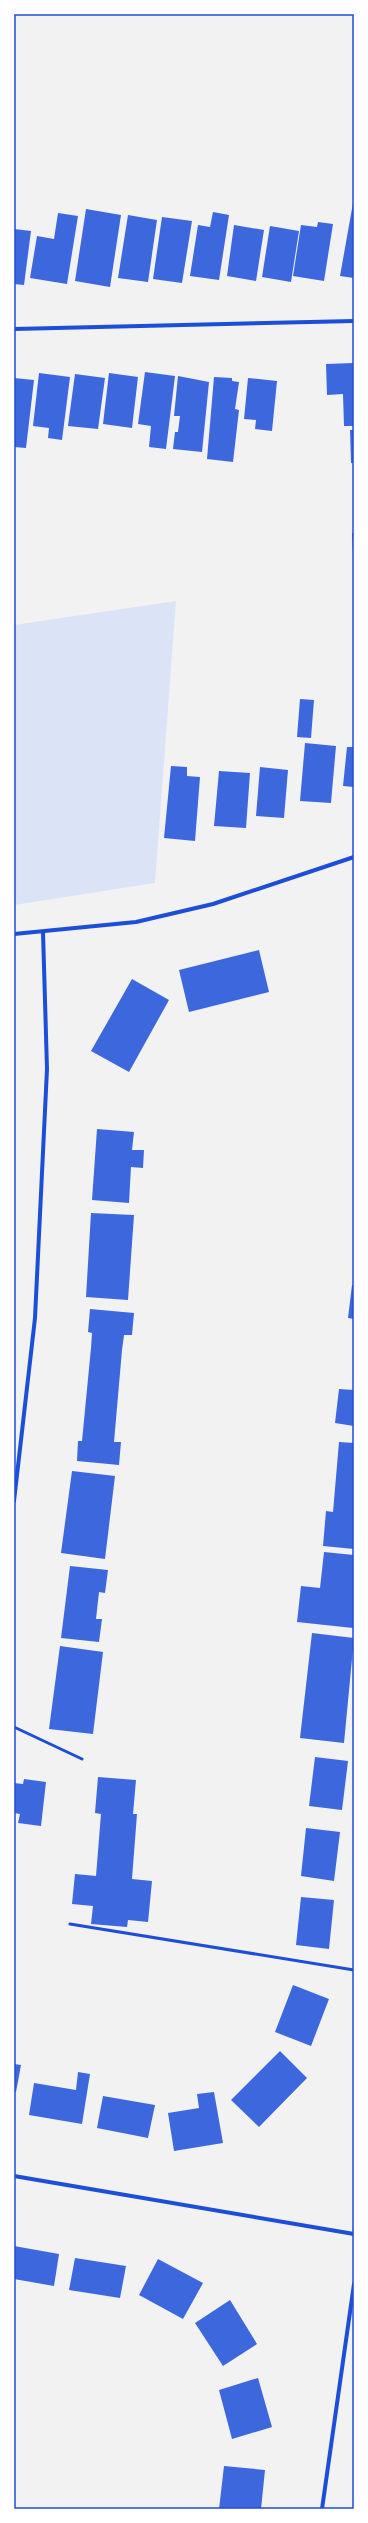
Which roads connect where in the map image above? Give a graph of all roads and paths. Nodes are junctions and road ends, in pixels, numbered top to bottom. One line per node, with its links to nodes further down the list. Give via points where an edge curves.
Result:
1 (354, 321): 2 (street)
2 (14, 329)
3 (354, 857): 4 (street, via 213,904 136,922)
4 (43, 932): 5 (street); 6 (street, via 47,1069 36,1286)
5 (14, 934)
6 (14, 1501)
7 (14, 1727): 8 (lane)
8 (82, 1759)
9 (70, 1924): 10 (lane)
10 (354, 1970)
11 (14, 2176): 12 (street)
12 (354, 2234)
13 (354, 2284): 14 (street)
14 (322, 2509)

